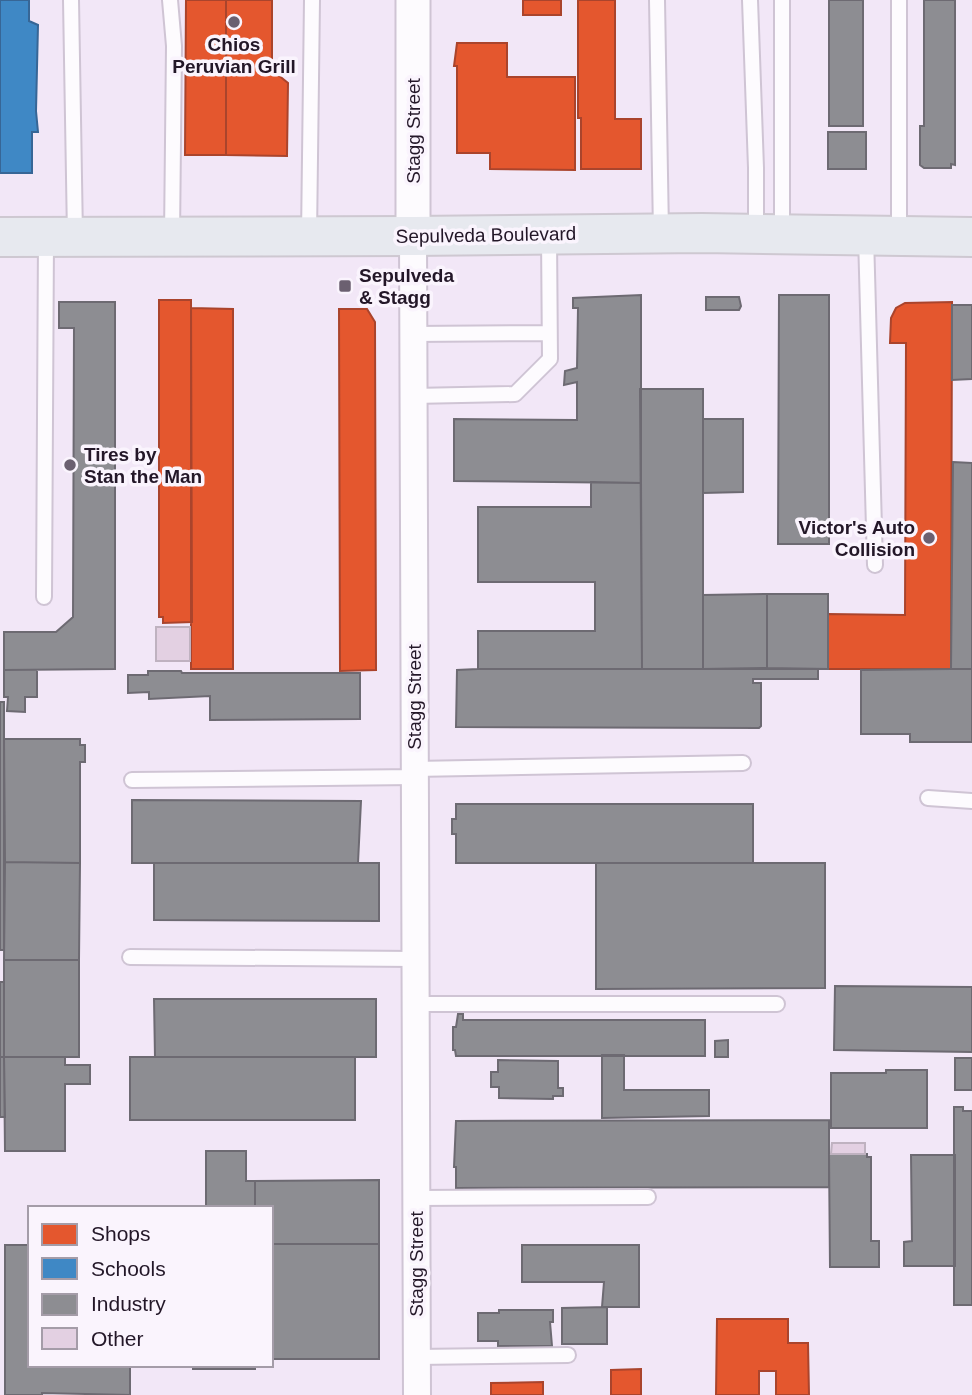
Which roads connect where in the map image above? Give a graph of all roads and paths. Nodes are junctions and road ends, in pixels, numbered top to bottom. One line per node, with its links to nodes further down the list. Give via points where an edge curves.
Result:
1 (71, 0): 17 (lane)
2 (170, 0): 13 (lane, via 174,46)
3 (312, 0): 14 (lane)
4 (413, 0): 15 (street, Stagg Street)
5 (657, 0): 9 (lane)
6 (750, 0): 10 (lane, via 756,167)
7 (782, 0): 10 (lane)
8 (898, 0): 12 (lane)
9 (661, 233): 10 (main road, Sepulveda Boulevard); 11 (main road, Sepulveda Boulevard)
10 (769, 234): 12 (main road, Sepulveda Boulevard)
11 (549, 235): 15 (main road, Sepulveda Boulevard); 19 (lane)
12 (882, 235): 18 (main road, Sepulveda Boulevard); 22 (lane)
13 (172, 236): 14 (main road, Sepulveda Boulevard); 17 (main road, Sepulveda Boulevard)
14 (309, 236): 15 (main road, Sepulveda Boulevard)
15 (413, 236): 20 (street, Stagg Street)
16 (0, 237): 17 (main road, Sepulveda Boulevard)
17 (60, 237): 23 (lane)
18 (972, 237)
19 (549, 333): 20 (lane); 21 (lane, via 550,359 515,394)
20 (413, 334): 21 (street, Stagg Street)
21 (413, 396): 25 (street, Stagg Street)
22 (875, 565)
23 (44, 597)
24 (743, 763): 25 (lane)
25 (414, 773): 26 (lane); 30 (street, Stagg Street)
26 (132, 780)
27 (928, 798): 28 (lane)
28 (972, 801)
29 (130, 957): 30 (lane)
30 (415, 959): 31 (street, Stagg Street)
31 (415, 1004): 32 (lane); 33 (street, Stagg Street)
32 (777, 1004)
33 (416, 1198): 34 (lane); 36 (street, Stagg Street)
34 (648, 1198)
35 (568, 1354): 36 (lane)
36 (417, 1357): 37 (street, Stagg Street)
37 (417, 1395)

